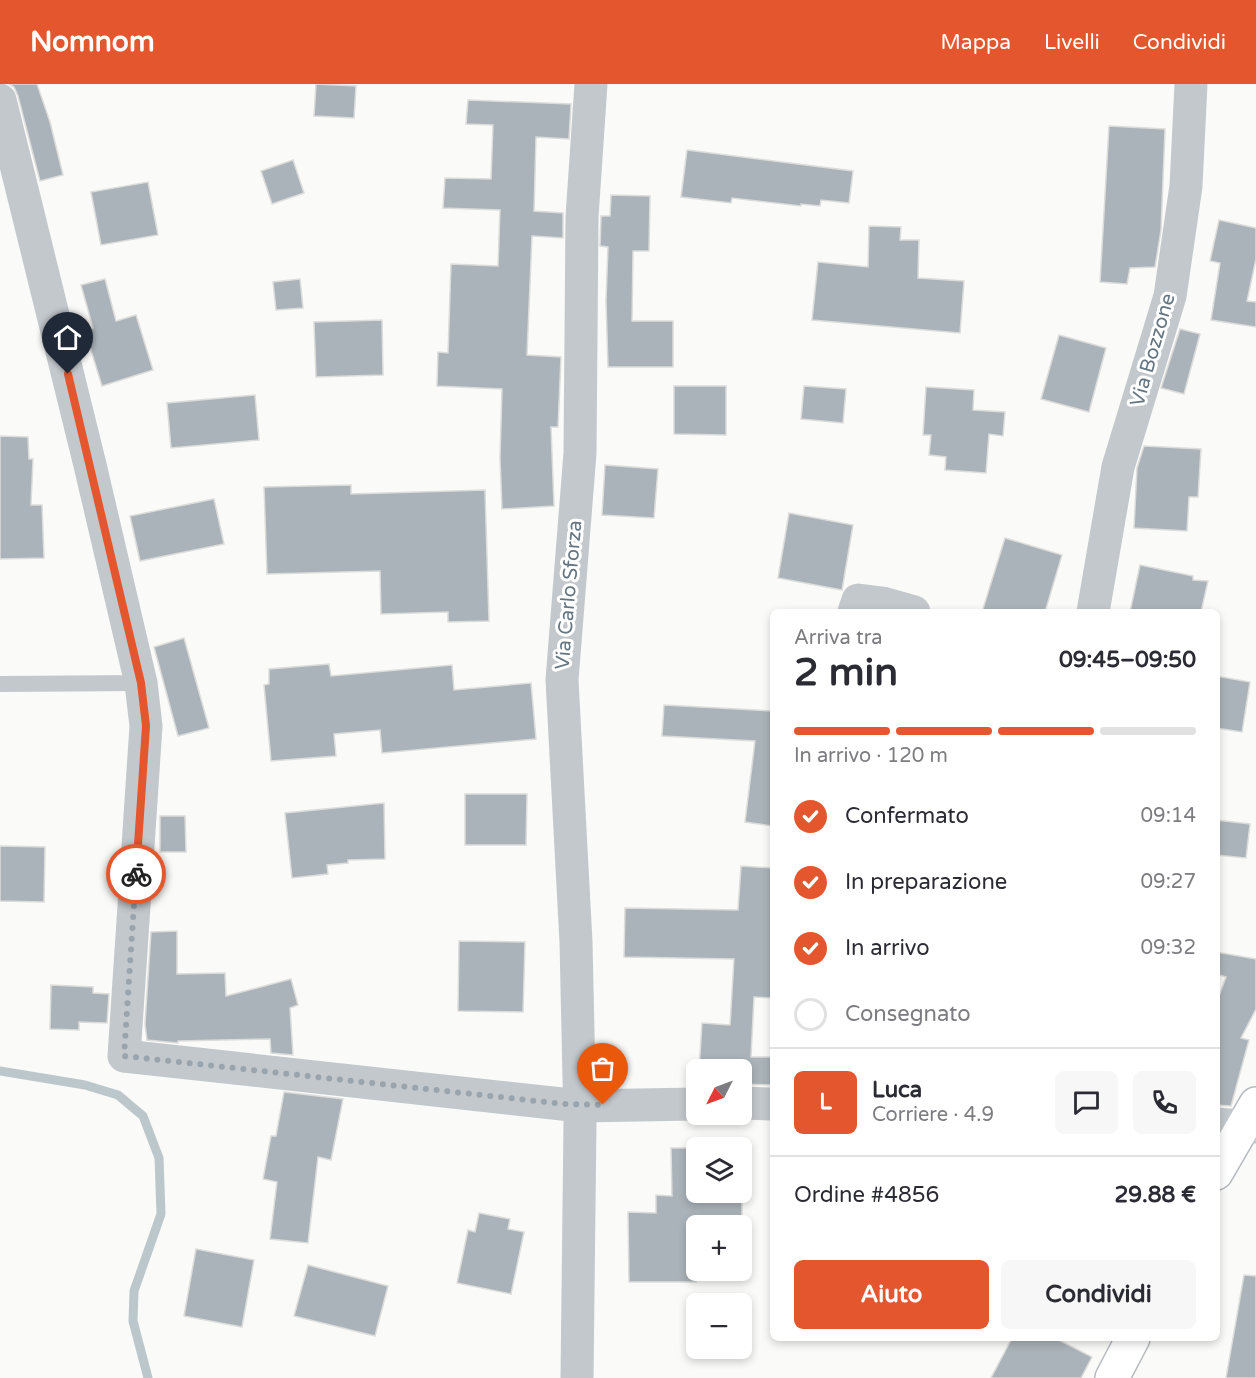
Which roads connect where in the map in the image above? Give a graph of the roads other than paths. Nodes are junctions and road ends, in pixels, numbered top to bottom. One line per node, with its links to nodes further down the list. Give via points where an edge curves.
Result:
1 (591, 84): 12 (street, Via Carlo Sforza, via 582,216 580,453 562,680)
2 (1191, 84): 6 (street, Via Bozzone, via 1186,186 1170,296 1118,467)
3 (0, 100): 7 (street)
4 (855, 609): 5 (street, via 858,600)
5 (903, 609)
6 (1094, 609)
7 (141, 683): 8 (lane); 12 (street, via 146,726 124,1056)
8 (0, 684)
9 (752, 1103): 11 (street)
10 (686, 1104): 12 (street)
11 (770, 1104)
12 (580, 1106): 16 (street, Via Carlo Sforza)
13 (1243, 1120): 14 (main road)
14 (1220, 1165)
15 (1132, 1341): 17 (main road)
16 (578, 1378)
17 (1113, 1378)

